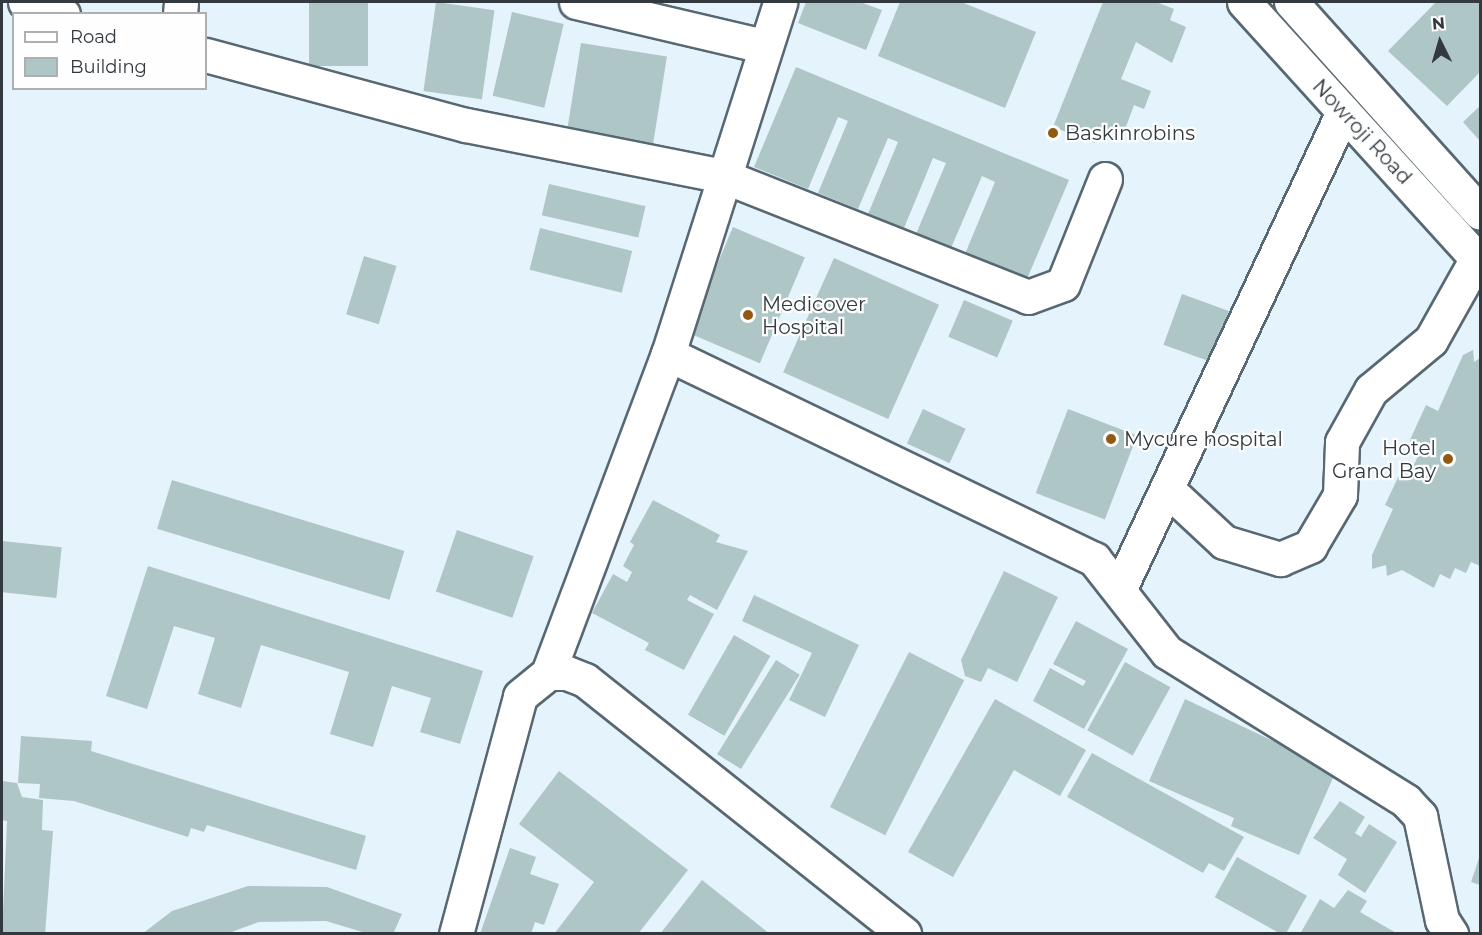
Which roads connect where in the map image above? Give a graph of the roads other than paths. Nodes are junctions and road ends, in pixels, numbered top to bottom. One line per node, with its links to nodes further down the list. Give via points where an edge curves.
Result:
1 (25, 2): 6 (street)
2 (576, 2): 7 (street)
3 (780, 2): 7 (street)
4 (1244, 2): 9 (street, Nowroji Road)
5 (1291, 2): 12 (street, Nowroji Road)
6 (57, 12)
7 (764, 46): 10 (street)
8 (207, 55): 10 (street, via 466,125)
9 (1343, 112): 13 (street, Nowroji Road); 15 (street)
10 (723, 176): 11 (street, via 1028,297 1063,284); 14 (street)
11 (1105, 179)
12 (1480, 213)
13 (1479, 260): 15 (street, via 1431,340 1371,390 1342,442 1340,495 1310,546 1280,558 1224,542)
14 (668, 354): 16 (street, via 1094,559); 17 (street)
15 (1167, 489): 16 (street)
16 (1120, 588): 20 (street, via 1167,652 1406,801 1420,816 1442,920)
17 (548, 673): 18 (street, via 520,696); 19 (street, via 567,673 585,680)
18 (456, 933)
19 (904, 933)
20 (1450, 933)

